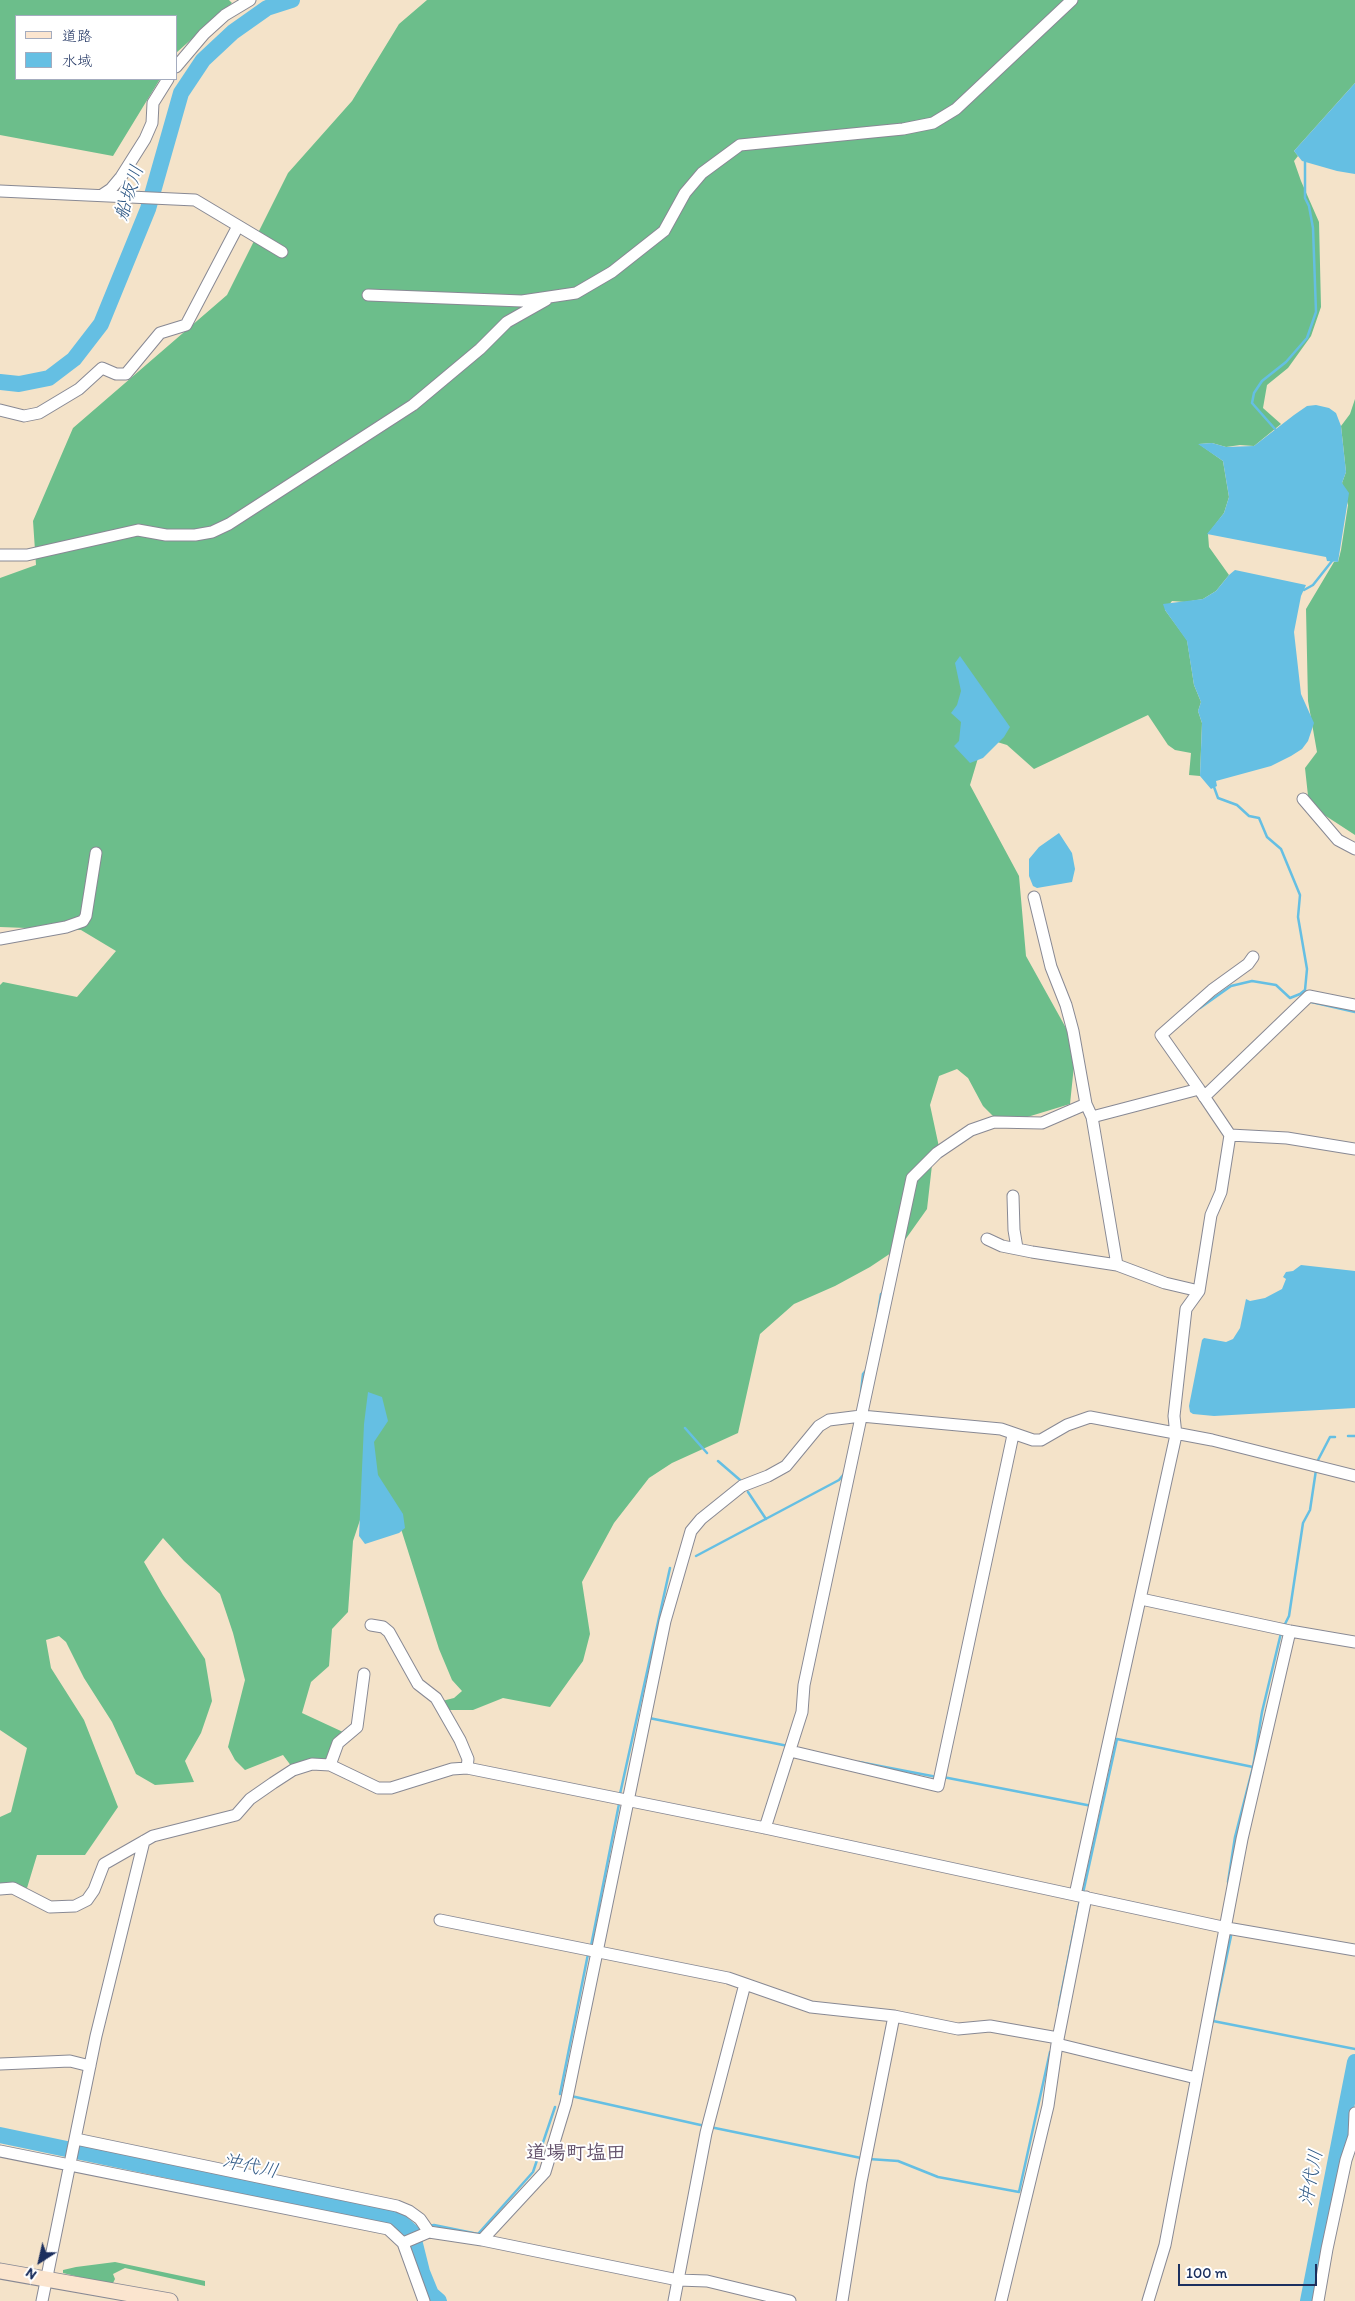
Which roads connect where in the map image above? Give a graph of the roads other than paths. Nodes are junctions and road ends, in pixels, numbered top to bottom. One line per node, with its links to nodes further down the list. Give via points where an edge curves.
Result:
1 (250, 0): 3 (street, via 225,15)
2 (1072, 0): 10 (street, via 956,109 933,123 894,130 740,145 702,173 685,193 664,231 612,272 576,294)
3 (178, 65)
4 (167, 80): 6 (street, via 153,103 152,123 145,139 121,177)
5 (0, 191): 6 (street)
6 (104, 195): 7 (street, via 195,200)
7 (238, 226): 8 (street); 11 (street, via 186,325 160,333 126,374 102,368 79,389 39,414 24,416)
8 (282, 252)
9 (368, 294): 10 (street, via 522,300)
10 (552, 296): 12 (street, via 507,322 480,349 412,405 230,524 195,535 138,530 27,555)
11 (0, 410)
12 (0, 555)
13 (1304, 799): 14 (street, via 1338,840)
14 (1355, 848)
15 (96, 854): 17 (street, via 83,921)
16 (1034, 897): 21 (street, via 1051,967 1073,1031)
17 (0, 939)
18 (1253, 957): 20 (street, via 1161,1035)
19 (1355, 1005): 20 (street, via 1309,996)
20 (1201, 1093): 22 (street); 23 (street)
21 (1086, 1104): 22 (street); 30 (street, via 1042,1123 994,1122 971,1130 937,1153 912,1178)
22 (1092, 1117): 28 (street)
23 (1230, 1135): 24 (street, via 1287,1138); 29 (street, via 1221,1192 1211,1216)
24 (1355, 1148)
25 (1013, 1196): 27 (street)
26 (987, 1240): 27 (street)
27 (1017, 1248): 28 (street)
28 (1117, 1265): 29 (street, via 1165,1283)
29 (1199, 1291): 32 (street, via 1186,1309 1174,1416)
30 (861, 1416): 31 (street, via 1001,1429); 39 (street, via 804,1685 802,1712); 42 (street, via 829,1420 818,1426 786,1466 742,1486 691,1531 665,1621)
31 (1013, 1435): 32 (street, via 1042,1440 1067,1425 1090,1417); 39 (street, via 938,1786)
32 (1176, 1435): 33 (street, via 1212,1440); 34 (street)
33 (1355, 1476)
34 (1141, 1599): 36 (street); 46 (street)
35 (371, 1625): 41 (street, via 389,1632 418,1684 436,1698 460,1740)
36 (1290, 1631): 37 (street); 48 (street, via 1242,1839)
37 (1355, 1642)
38 (364, 1674): 40 (street, via 357,1727 338,1744)
39 (790, 1751): 43 (street)
40 (330, 1765): 41 (street, via 378,1788 391,1788 452,1769); 44 (street, via 312,1764 293,1770 250,1799 236,1815)
41 (468, 1768): 42 (street)
42 (627, 1800): 43 (street); 50 (street)
43 (765, 1828): 46 (street)
44 (144, 1841): 45 (street, via 104,1864 94,1890 87,1900 75,1906 50,1907 13,1888); 55 (street)
45 (0, 1889)
46 (1080, 1896): 48 (street); 53 (street)
47 (440, 1920): 50 (street)
48 (1227, 1928): 49 (street); 56 (street)
49 (1355, 1950)
50 (598, 1953): 51 (street); 62 (street, via 566,2103 545,2172)
51 (745, 1984): 52 (street, via 811,2006); 66 (street, via 706,2133)
52 (894, 2016): 53 (street, via 958,2029 990,2026); 72 (street, via 861,2182)
53 (1058, 2041): 56 (street); 73 (street, via 1048,2106)
54 (0, 2064): 55 (street, via 70,2061)
55 (90, 2066): 58 (street)
56 (1196, 2078): 74 (street, via 1165,2245)
57 (1355, 2113): 75 (street, via 1354,2136 1346,2160)
58 (76, 2140): 60 (street); 61 (street, via 397,2206 420,2219)
59 (0, 2150): 60 (street)
60 (70, 2166): 63 (street, via 388,2229); 65 (street)
61 (429, 2232): 62 (street); 63 (street)
62 (482, 2240): 66 (street)
63 (403, 2243): 69 (street)
64 (0, 2270): 65 (main road)
65 (46, 2278): 67 (street); 68 (main road)
66 (678, 2280): 70 (street); 71 (street, via 707,2281)
67 (42, 2301)
68 (170, 2301)
69 (423, 2301)
70 (674, 2301)
71 (790, 2301)
72 (842, 2301)
73 (1000, 2301)
74 (1148, 2301)
75 (1318, 2301)

